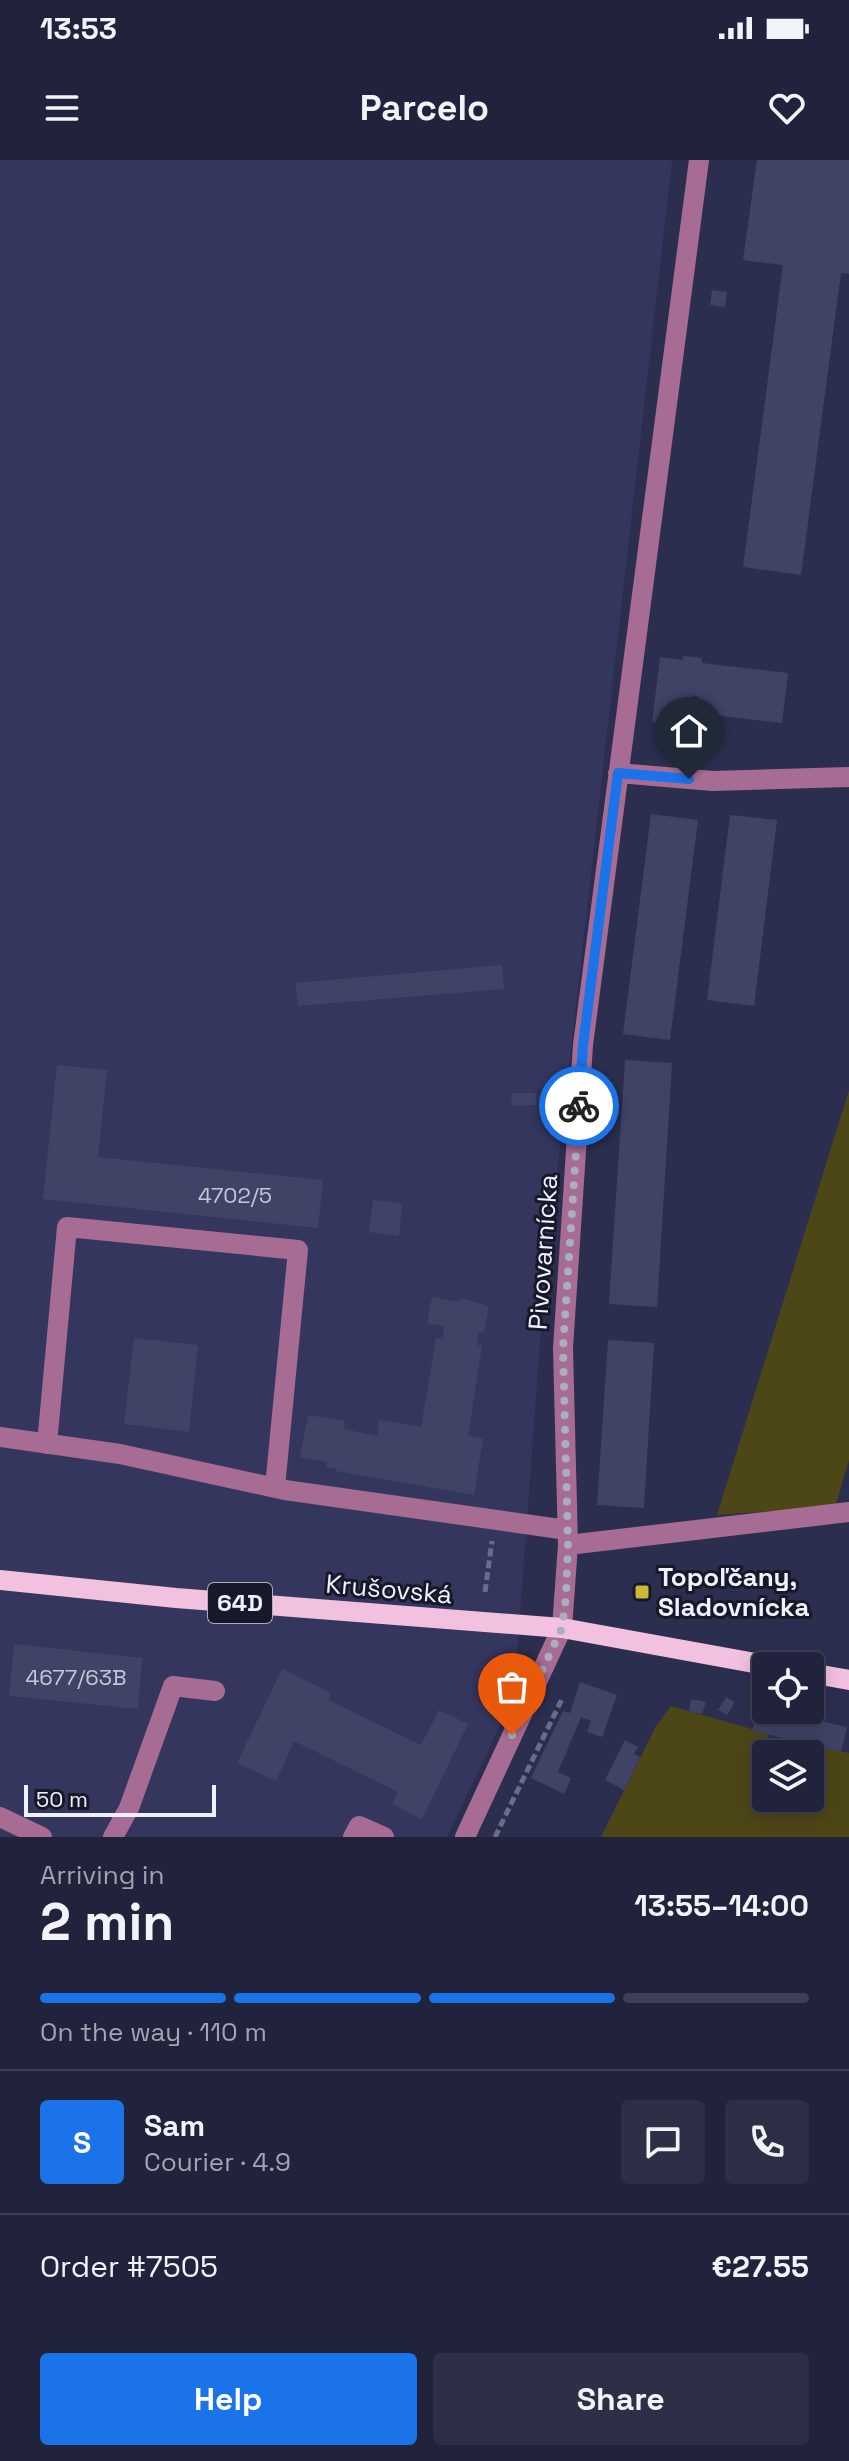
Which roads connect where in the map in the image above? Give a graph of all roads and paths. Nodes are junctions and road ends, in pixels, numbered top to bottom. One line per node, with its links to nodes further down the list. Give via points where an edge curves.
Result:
1 (699, 160): 2 (street, Pivovarnícka)
2 (618, 773): 3 (street, via 713,781); 9 (street, Pivovarnícka, via 583,1045 570,1225 563,1348)
3 (849, 777)
4 (0, 1437): 5 (street)
5 (47, 1444): 6 (street); 6 (street, via 67,1227 298,1250)
6 (275, 1487): 8 (street)
7 (849, 1512): 9 (street)
8 (495, 1520): 9 (street); 11 (path)
9 (567, 1537): 12 (street, Pivovarnícka)
10 (0, 1580): 12 (main road, Krušovská / 64D)
11 (485, 1592)
12 (562, 1628): 13 (main road, Krušovská / 64D); 23 (street)
13 (752, 1663)
14 (824, 1676): 15 (main road)
15 (849, 1680)
16 (215, 1691): 20 (street, via 173,1686 129,1808)
17 (562, 1699): 24 (path)
18 (0, 1817): 19 (street)
19 (42, 1837)
20 (113, 1837)
21 (353, 1837): 22 (street, via 359,1826)
22 (384, 1837)
23 (465, 1837)
24 (495, 1837)

